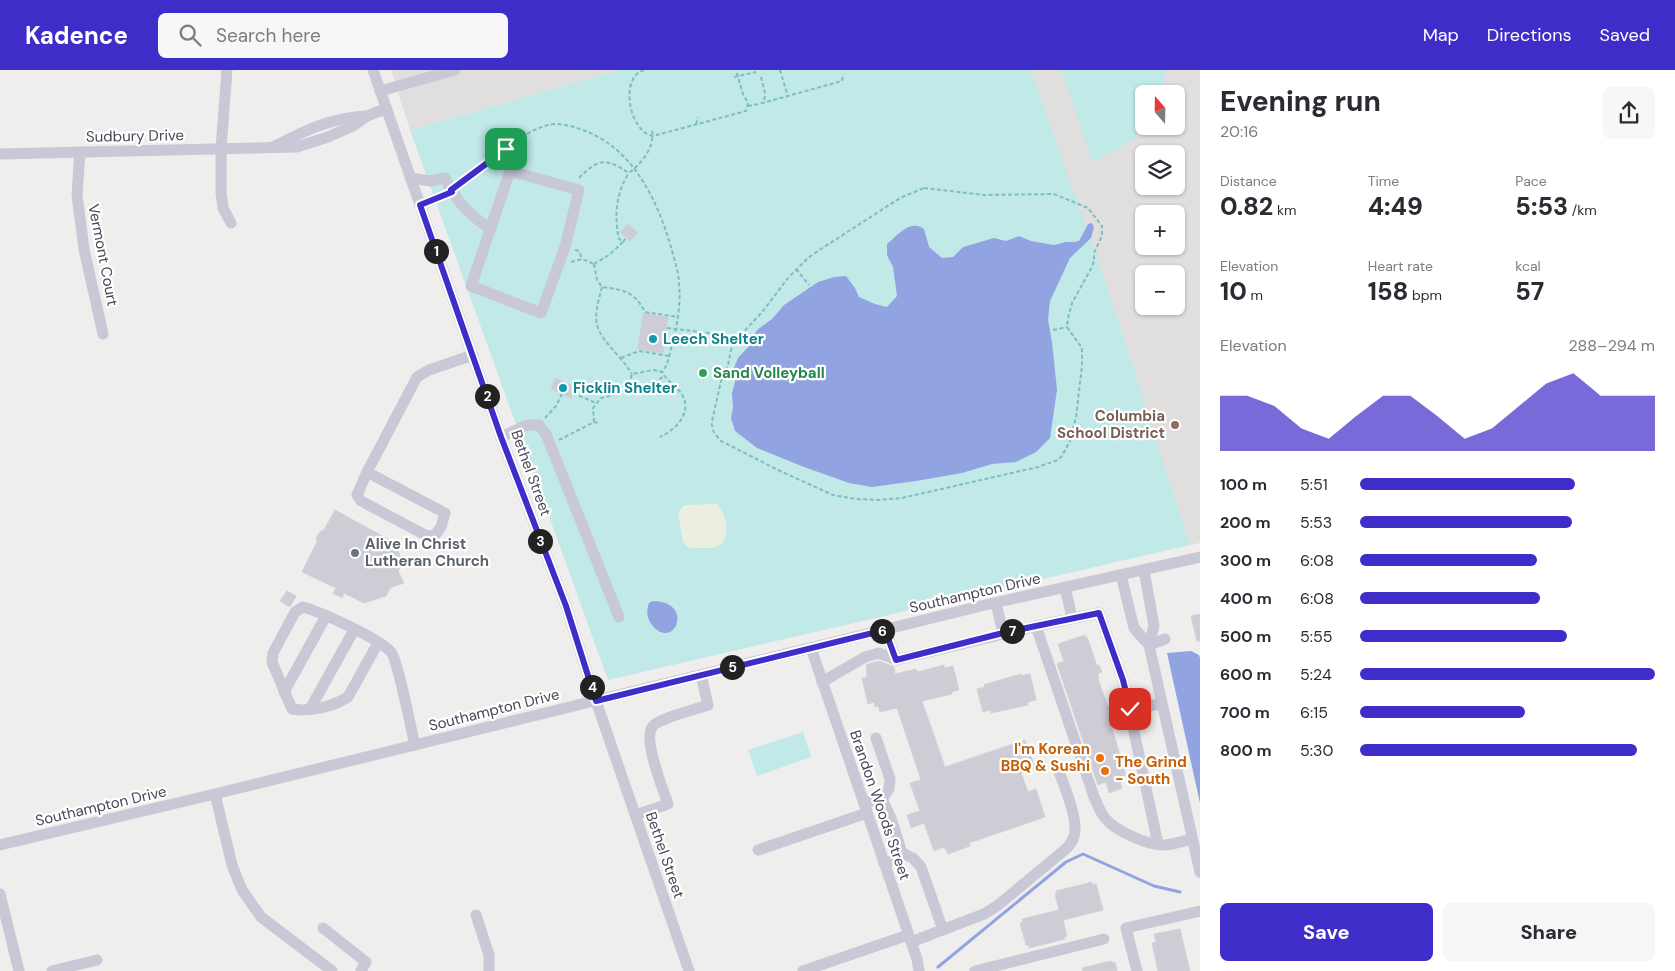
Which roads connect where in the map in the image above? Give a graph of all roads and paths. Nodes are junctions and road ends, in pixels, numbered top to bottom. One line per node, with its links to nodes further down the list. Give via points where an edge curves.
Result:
1 (227, 70): 21 (street)
2 (373, 70): 12 (street, Bethel Street)
3 (456, 70): 12 (street)
4 (644, 70): 20 (path, via 634,78 629,96 639,129)
5 (736, 70): 9 (path)
6 (780, 70): 13 (path)
7 (756, 72): 9 (path)
8 (843, 76): 13 (path, via 842,81)
9 (738, 77): 11 (path); 15 (path)
10 (761, 77): 14 (path)
11 (734, 78)
12 (380, 91): 16 (street, Bethel Street)
13 (788, 96): 14 (path)
14 (764, 102): 15 (path)
15 (748, 106): 18 (path, via 746,111)
16 (386, 109): 21 (street, Sudbury Drive, via 316,142 297,147); 26 (street, Bethel Street)
17 (698, 117): 18 (path)
18 (696, 124): 20 (path)
19 (652, 130): 20 (path)
20 (653, 136): 24 (path, via 645,157)
21 (221, 149): 22 (street, Sudbury Drive); 30 (street, via 223,208)
22 (80, 152): 23 (street, Sudbury Drive); 44 (street, Vermont Court, via 77,195 84,249)
23 (0, 154)
24 (634, 169): 25 (path); 28 (path, via 591,132 555,124 524,136); 39 (path, via 655,203 674,258 680,283)
25 (629, 173): 27 (path, via 614,163 601,162 586,171); 33 (path, via 618,196 617,231)
26 (410, 178): 28 (street, via 430,181 445,178); 29 (street, Bethel Street)
27 (570, 188): 31 (street, via 510,171); 34 (street, via 579,190)
28 (452, 191): 29 (street); 31 (street, via 473,218)
29 (420, 205): 46 (street, Bethel Street)
30 (231, 223)
31 (491, 230): 34 (street, via 471,286 541,313)
32 (626, 238): 33 (path)
33 (623, 242): 35 (path)
34 (561, 259): 35 (path, via 572,263 582,259)
35 (594, 264): 38 (path)
36 (796, 269): 37 (path); 40 (path, via 882,209 924,188 990,195 1054,194 1088,208 1102,226 1092,268 1072,303); 45 (path)
37 (809, 285)
38 (602, 287): 39 (path, via 626,290 645,312); 48 (path, via 596,317 598,330)
39 (678, 317): 42 (path)
40 (1067, 327): 43 (path); 45 (path, via 1082,348 1082,366 1070,441 1058,460 927,493 884,500 833,495 731,446 714,434 712,421 721,381)
41 (667, 328): 42 (path)
42 (677, 330): 45 (path); 47 (path)
43 (1053, 330)
44 (103, 334)
45 (737, 339)
46 (473, 355): 61 (street, Bethel Street); 64 (street, via 417,376)
47 (669, 356): 48 (path, via 639,351); 49 (path)
48 (621, 358): 50 (path)
49 (662, 372): 50 (path, via 654,370); 51 (path)
50 (632, 374): 53 (path)
51 (664, 376): 52 (path); 62 (path, via 685,399 685,408 679,425)
52 (654, 383)
53 (629, 386): 55 (path); 57 (path)
54 (573, 393): 57 (path)
55 (632, 393)
56 (562, 394): 60 (path)
57 (596, 403): 58 (path)
58 (594, 422): 59 (path); 63 (path)
59 (598, 423)
60 (539, 425): 61 (street, via 527,425); 63 (street)
61 (501, 437): 85 (street, Bethel Street, via 566,606)
62 (660, 437)
63 (550, 444): 71 (street)
64 (367, 472): 64 (street, via 357,495 361,501 427,536 435,535 442,527 445,513)
65 (1200, 557): 66 (street, Southampton Drive)
66 (1144, 570): 67 (street, Southampton Drive); 79 (street, via 1154,626)
67 (1121, 575): 68 (street, Southampton Drive); 79 (street, via 1134,628)
68 (1065, 587): 69 (street, Southampton Drive); 72 (street)
69 (996, 603): 75 (street, Southampton Drive); 76 (street)
70 (326, 616): 74 (street); 84 (street); 84 (street, via 303,607 295,612 273,653 272,662)
71 (619, 617)
72 (1072, 618): 73 (street); 88 (street, via 1099,613)
73 (1036, 626): 76 (street); 97 (street, via 1100,810 1117,828 1140,840)
74 (354, 630): 78 (street); 87 (street)
75 (885, 630): 80 (street, Southampton Drive); 81 (street)
76 (1003, 634): 81 (street)
77 (1165, 640): 79 (street)
78 (378, 643): 87 (street, via 348,698); 90 (street, via 392,653)
79 (1149, 645): 86 (street)
80 (811, 648): 82 (street, Southampton Drive); 83 (street, Brandon Woods Street)
81 (896, 660): 83 (street, via 879,653)
82 (701, 675): 85 (street, Southampton Drive); 95 (street, via 708,705 664,720 653,726 650,732 651,750 668,804)
83 (822, 682): 94 (street, Brandon Woods Street)
84 (284, 692): 87 (street, via 292,709)
85 (596, 701): 90 (street, Southampton Drive); 95 (street, Bethel Street)
86 (1161, 704): 88 (street); 96 (street)
87 (310, 709)
88 (1130, 709): 97 (street)
89 (876, 738): 93 (street, via 890,779 889,789)
90 (415, 745): 92 (street, Southampton Drive)
91 (1058, 769): 107 (street, via 1072,810 1076,830 1074,839 997,906)
92 (215, 794): 98 (street, Southampton Drive); 114 (street, via 232,865 242,890 261,917)
93 (882, 799): 94 (street); 100 (street)
94 (865, 808): 99 (street); 101 (street, Brandon Woods Street)
95 (636, 815): 117 (street, Bethel Street)
96 (1192, 839): 97 (street); 102 (street)
97 (1158, 844)
98 (0, 845)
99 (758, 850)
100 (902, 853): 101 (street); 107 (street, via 921,867)
101 (884, 864): 108 (street, Brandon Woods Street)
102 (1200, 872)
103 (0, 894): 112 (street)
104 (1200, 911): 121 (street, via 1126,928)
105 (476, 914): 116 (street, via 489,955)
106 (323, 928): 115 (street, via 366,962)
107 (943, 930): 108 (street)
108 (910, 938): 118 (street); 119 (street, Brandon Woods Street)
109 (1104, 939): 111 (street)
110 (97, 960): 113 (street)
111 (1011, 967): 120 (street)
112 (20, 971)
113 (52, 971)
114 (332, 971)
115 (361, 971)
116 (489, 971)
117 (689, 971)
118 (803, 971)
119 (919, 971)
120 (975, 971)
121 (1137, 971)

